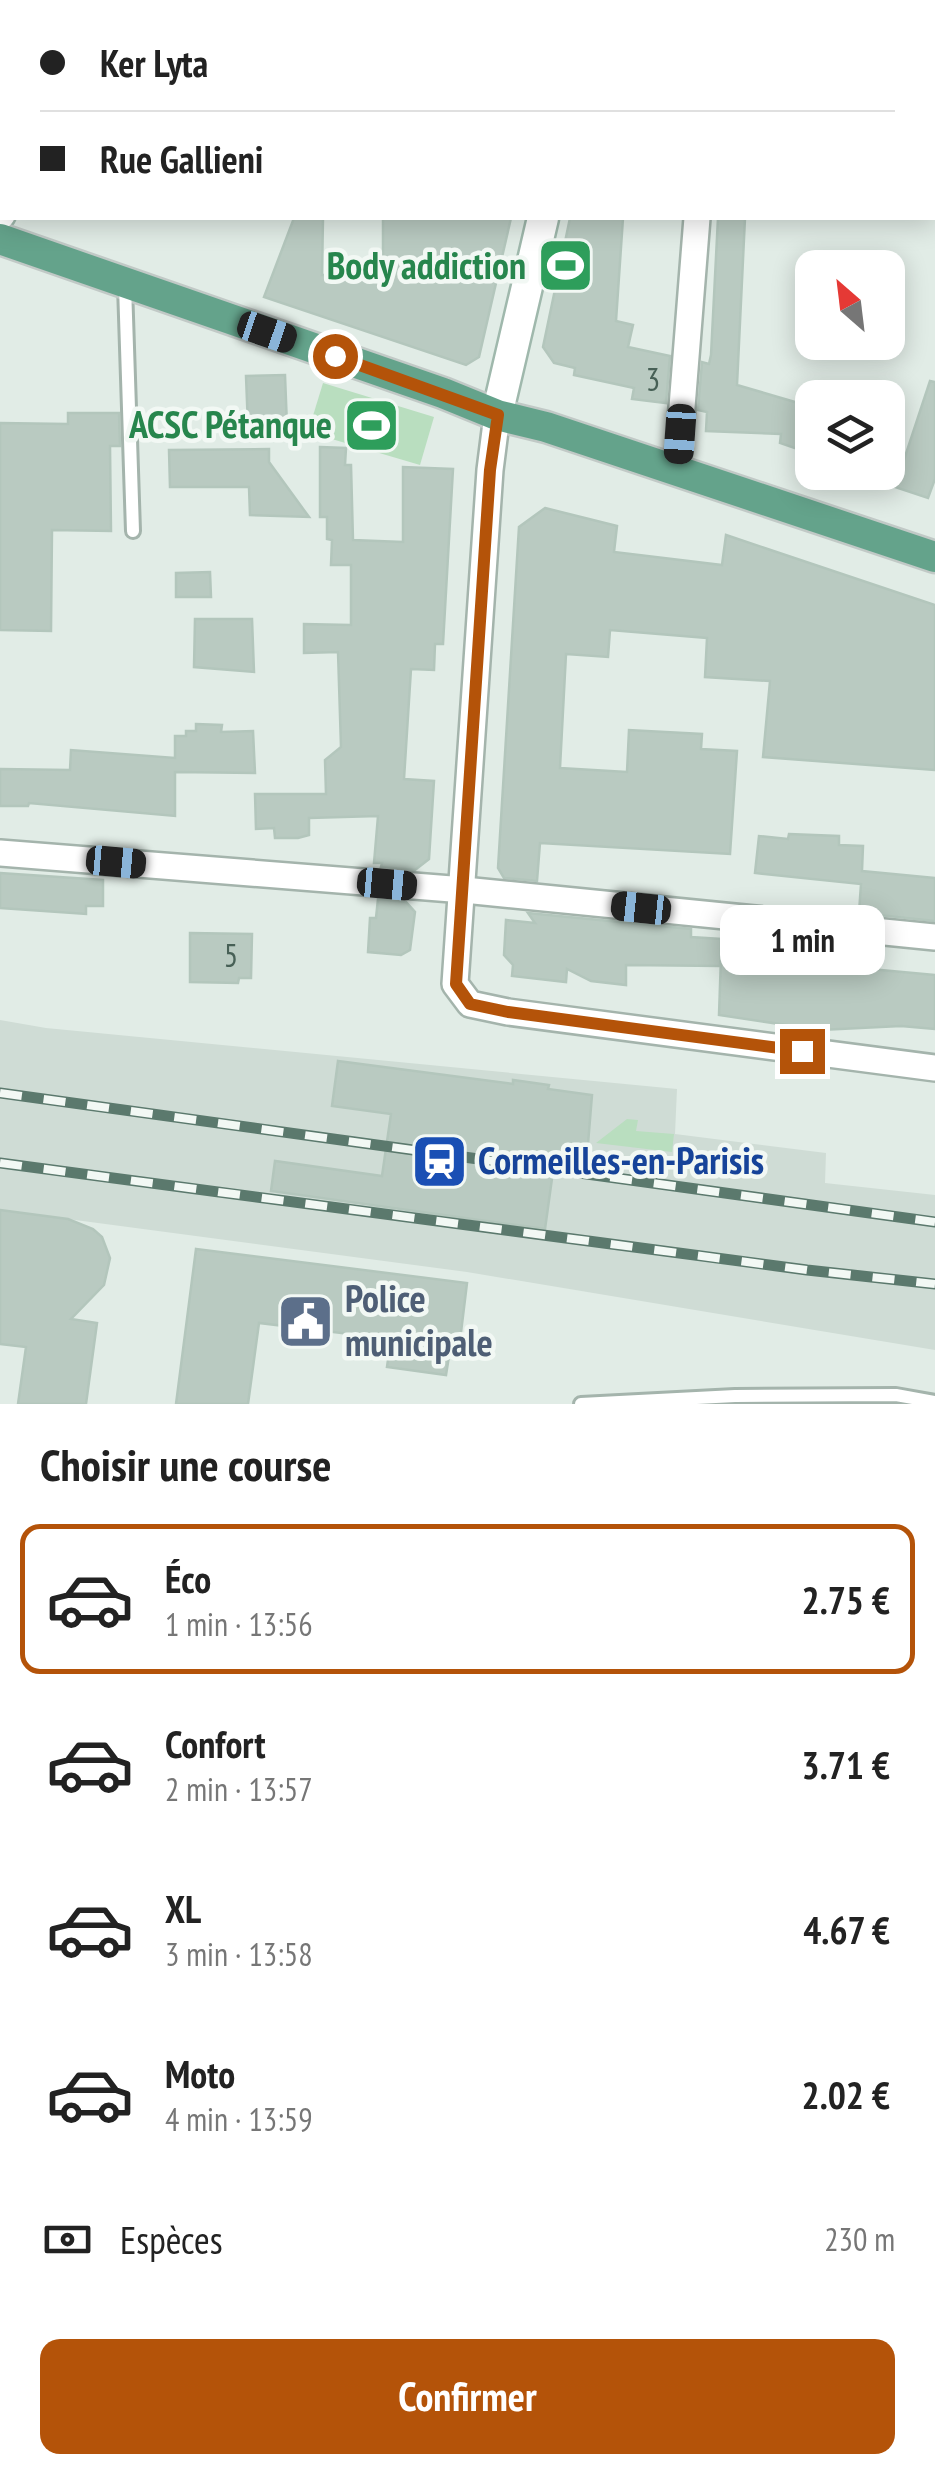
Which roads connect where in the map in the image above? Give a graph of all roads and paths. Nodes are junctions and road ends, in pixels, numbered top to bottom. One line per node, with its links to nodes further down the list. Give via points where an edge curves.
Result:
1 (544, 220): 5 (street)
2 (697, 220): 6 (street)
3 (0, 240): 4 (main road)
4 (125, 283): 5 (main road); 7 (lane)
5 (498, 415): 6 (main road); 10 (street)
6 (678, 470): 8 (main road)
7 (133, 531)
8 (935, 557)
9 (0, 853): 10 (street)
10 (464, 890): 11 (street); 12 (street, via 456,984 470,1004)
11 (935, 936)
12 (935, 1068)
13 (678, 1401): 14 (lane, via 896,1395); 15 (lane)
14 (935, 1402)
15 (581, 1404)

